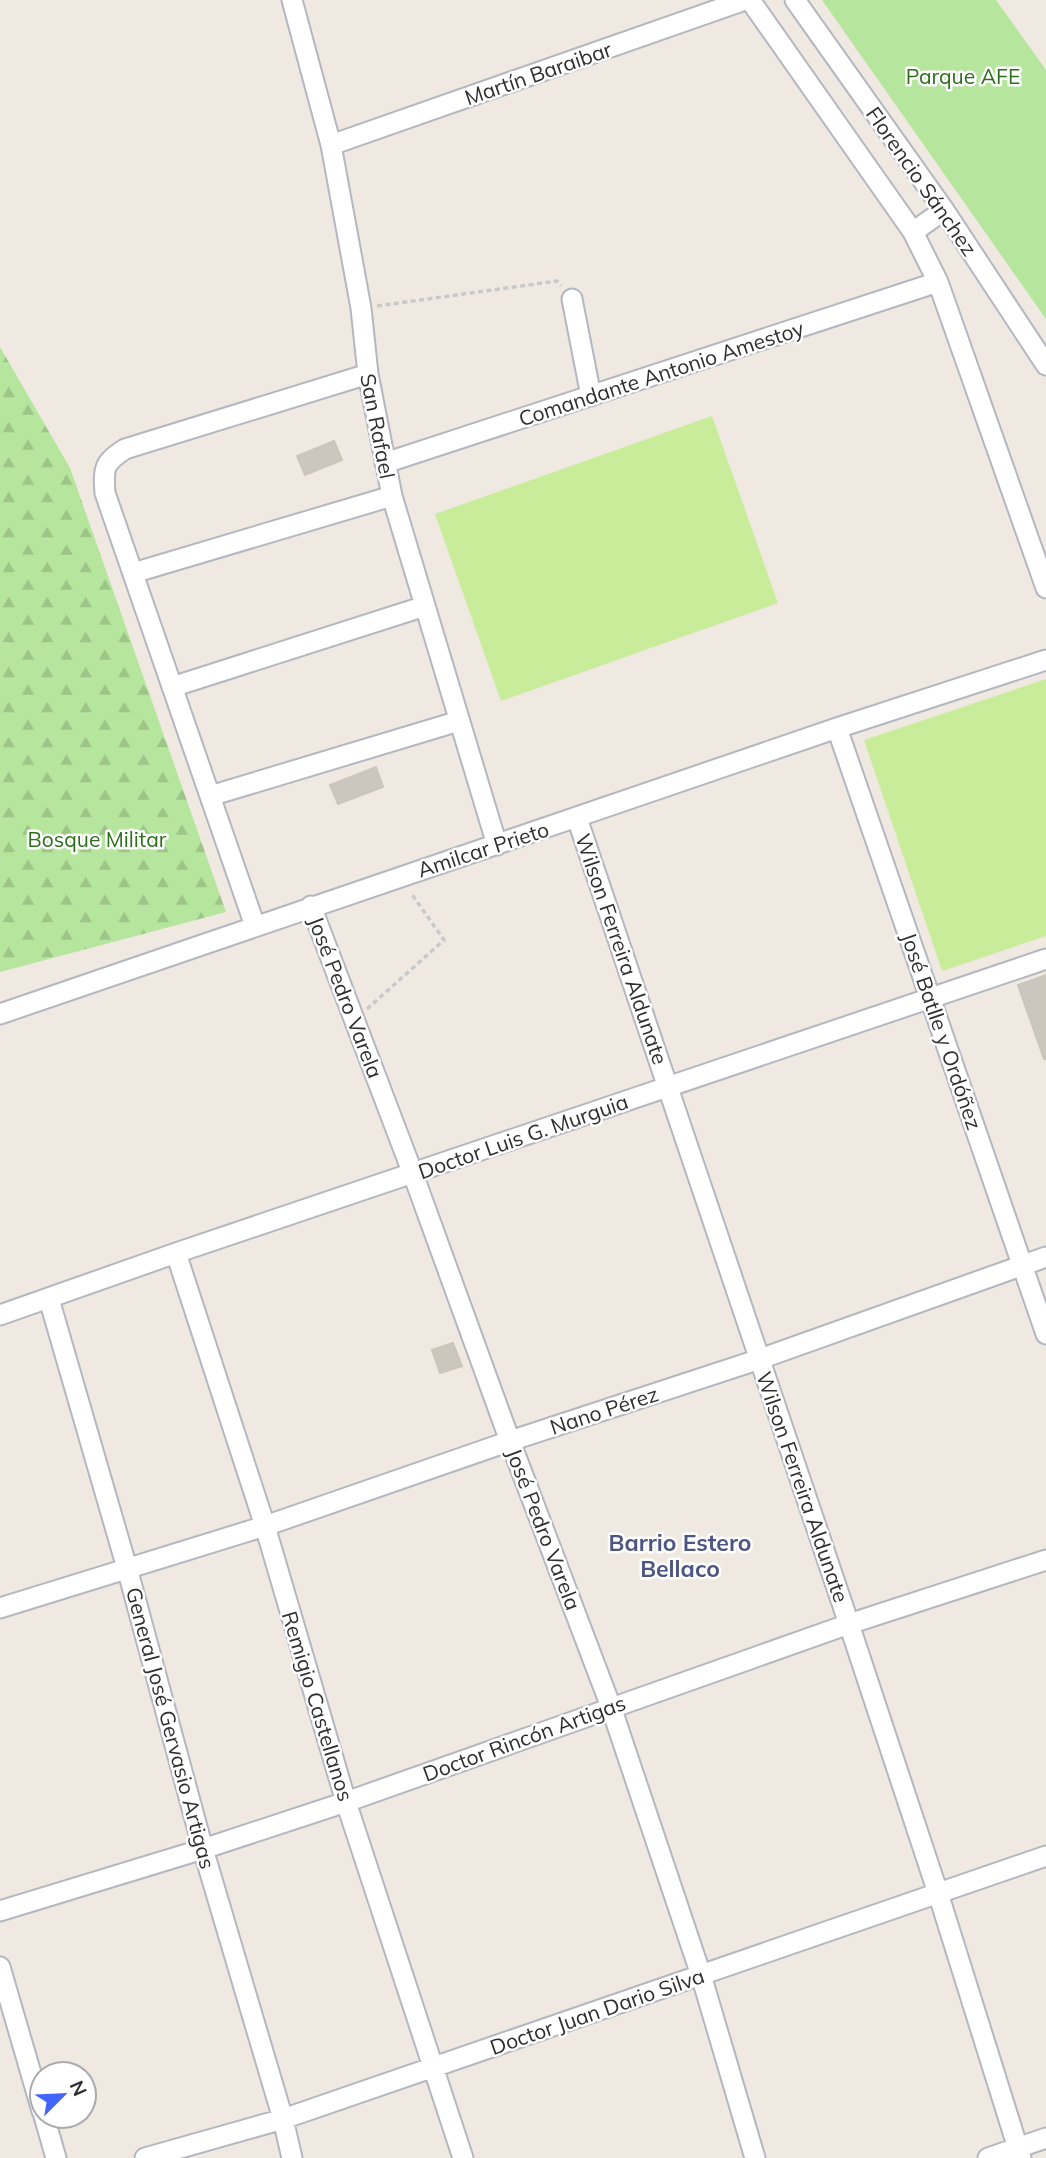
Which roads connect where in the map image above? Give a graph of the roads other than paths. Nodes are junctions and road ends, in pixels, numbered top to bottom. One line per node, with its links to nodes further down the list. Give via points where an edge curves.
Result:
1 (292, 0): 4 (street, San Rafael)
2 (747, 0): 4 (street, Martín Baraibar); 6 (street, Florencio Sánchez)
3 (795, 0): 5 (street, Florencio Sánchez)
4 (331, 145): 10 (street, San Rafael, via 361,308)
5 (944, 210): 6 (street); 9 (street, Florencio Sánchez)
6 (912, 232): 7 (street, Florencio Sánchez)
7 (938, 282): 11 (street, Comandante Antonio Amestoy); 15 (street, Florencio Sánchez)
8 (572, 299): 11 (street)
9 (1046, 365)
10 (368, 374): 12 (street, San Rafael); 14 (street, via 125,449 108,461 105,493)
11 (591, 396): 12 (street, Comandante Antonio Amestoy)
12 (385, 464): 13 (street, San Rafael)
13 (392, 496): 14 (street); 16 (street, San Rafael)
14 (133, 573): 18 (street)
15 (1046, 588)
16 (425, 606): 18 (street); 19 (street, San Rafael)
17 (1046, 660): 20 (street, Amilcar Prieto)
18 (172, 687): 21 (street)
19 (459, 720): 21 (street); 23 (street, San Rafael)
20 (837, 728): 22 (street, Amilcar Prieto); 27 (street, José Batlle y Ordóñez)
21 (210, 796): 25 (street)
22 (577, 818): 23 (street, Amilcar Prieto); 29 (street, Wilson Ferreira Aldunate)
23 (497, 845): 24 (street, Amilcar Prieto)
24 (311, 906): 25 (street, Amilcar Prieto); 30 (street, José Pedro Varela)
25 (255, 926): 28 (street, Amilcar Prieto)
26 (1046, 959): 27 (street, Doctor Luis G. Murguia)
27 (931, 997): 29 (street, Doctor Luis G. Murguia); 33 (street, José Batlle y Ordóñez)
28 (0, 1014)
29 (668, 1086): 30 (street, Doctor Luis G. Murguia); 37 (street, Wilson Ferreira Aldunate)
30 (414, 1174): 31 (street, Doctor Luis G. Murguia); 38 (street, José Pedro Varela)
31 (176, 1253): 34 (street, Doctor Luis G. Murguia); 39 (street, Remigio Castellanos)
32 (1046, 1257): 33 (street, Nano Pérez)
33 (1022, 1265): 36 (street, José Batlle y Ordóñez); 37 (street, Nano Pérez)
34 (49, 1299): 35 (street, Doctor Luis G. Murguia); 41 (street, General José Gervasio Artigas)
35 (0, 1315)
36 (1046, 1334)
37 (760, 1359): 38 (street, Nano Pérez); 43 (street, Wilson Ferreira Aldunate)
38 (510, 1441): 39 (street, Nano Pérez); 44 (street, José Pedro Varela)
39 (265, 1526): 41 (street, Nano Pérez); 45 (street, Remigio Castellanos)
40 (1046, 1560): 43 (street, Doctor Rincón Artigas)
41 (127, 1568): 42 (street, Nano Pérez); 46 (street, General José Gervasio Artigas)
42 (0, 1608)
43 (849, 1624): 44 (street, Doctor Rincón Artigas); 48 (street, Wilson Ferreira Aldunate)
44 (611, 1707): 45 (street, Doctor Rincón Artigas); 51 (street, José Pedro Varela)
45 (346, 1802): 46 (street, Doctor Rincón Artigas); 53 (street, Remigio Castellanos)
46 (203, 1849): 49 (street, Doctor Rincón Artigas); 54 (street, General José Gervasio Artigas)
47 (1046, 1856): 48 (street, Doctor Juan Dario Silva)
48 (938, 1893): 51 (street, Doctor Juan Dario Silva); 57 (street, Wilson Ferreira Aldunate)
49 (0, 1911)
50 (0, 1967): 52 (street)
51 (701, 1975): 53 (street, Doctor Juan Dario Silva); 62 (street, José Pedro Varela)
52 (28, 2063)
53 (434, 2067): 54 (street, Doctor Juan Dario Silva); 61 (street, Remigio Castellanos)
54 (282, 2119): 59 (street, Doctor Juan Dario Silva); 60 (street, General José Gervasio Artigas)
55 (48, 2130): 58 (street)
56 (1046, 2138): 57 (street)
57 (1020, 2153): 63 (street)
58 (56, 2158)
59 (145, 2158)
60 (292, 2158)
61 (463, 2158)
62 (755, 2158)
63 (988, 2158)

